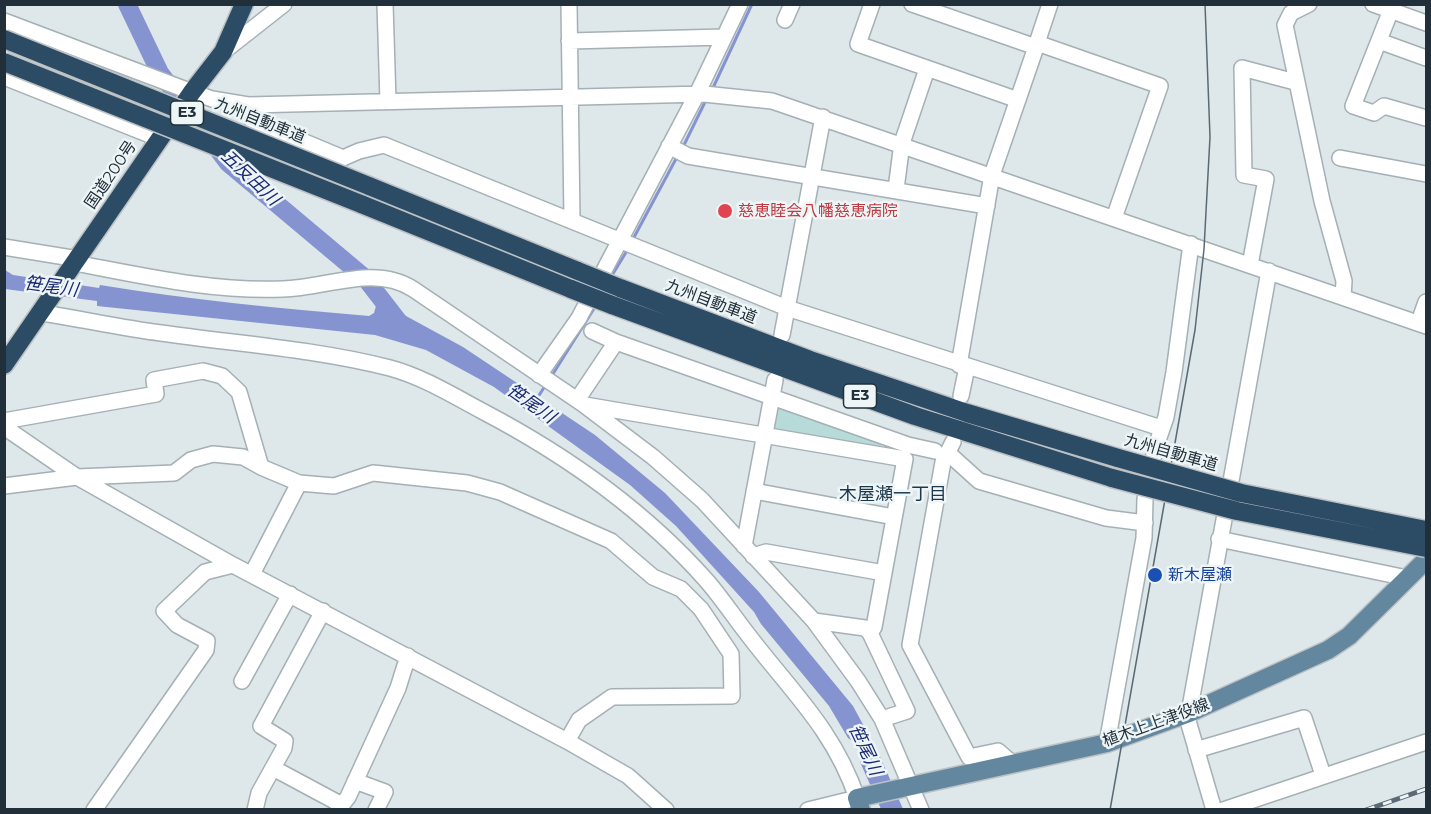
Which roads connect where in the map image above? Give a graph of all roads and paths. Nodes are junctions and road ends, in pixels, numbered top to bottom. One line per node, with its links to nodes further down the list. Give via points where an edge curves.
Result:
1 (244, 4): 21 (highway, 国道200号)
2 (284, 4): 21 (street)
3 (385, 4): 31 (street)
4 (569, 4): 18 (street)
5 (740, 4): 16 (street)
6 (792, 4): 13 (street)
7 (872, 4): 24 (street, via 858,44)
8 (912, 4): 20 (street)
9 (1050, 4): 20 (street)
10 (1309, 4): 26 (street, via 1291,13 1285,25)
11 (1373, 4): 12 (street)
12 (1391, 10): 15 (street); 19 (street)
13 (784, 20)
14 (4, 21): 27 (street)
15 (1426, 23)
16 (724, 37): 18 (street); 28 (street)
17 (4, 39): 80 (highway, 九州自動車道 / E3, bridge, via 620,288 810,360 968,413 1241,493)
18 (569, 41): 29 (street)
19 (1378, 41): 22 (street); 34 (street, via 1353,106 1374,114 1384,106)
20 (1037, 45): 30 (street); 44 (street, via 1160,86)
21 (223, 52): 27 (highway, 国道200号)
22 (1426, 58)
23 (4, 62): 83 (highway, E3, bridge, via 612,305 915,416 1112,478)
24 (927, 69): 30 (street); 36 (street)
25 (4, 77): 35 (street)
26 (1295, 82): 50 (street, via 1242,68 1244,174 1266,179); 52 (street, via 1344,281)
27 (192, 92): 32 (street); 35 (highway, 国道200号)
28 (700, 94): 29 (street); 33 (street, via 772,101); 37 (street)
29 (570, 96): 31 (street); 45 (street)
30 (1018, 100): 41 (street)
31 (388, 101): 32 (street)
32 (248, 105): 45 (street, via 252,120 343,158 384,145)
33 (824, 117): 36 (street); 39 (street)
34 (1426, 118)
35 (160, 139): 49 (highway, 国道200号)
36 (902, 143): 41 (street); 42 (street)
37 (677, 150): 39 (street); 47 (street)
38 (1340, 158): 40 (street)
39 (812, 174): 42 (street); 54 (street)
40 (1426, 174)
41 (992, 175): 43 (street); 44 (street)
42 (896, 189): 43 (street)
43 (987, 206): 61 (street)
44 (1114, 218): 46 (street)
45 (572, 220): 47 (street)
46 (1191, 244): 50 (street); 69 (street, via 1174,372)
47 (627, 245): 54 (street); 62 (street, via 579,318)
48 (4, 247): 49 (street)
49 (75, 264): 55 (highway, 国道200号); 62 (street, via 227,289 285,290 373,278 400,281)
50 (1250, 265): 51 (street)
51 (1269, 271): 52 (street); 81 (street)
52 (1343, 297): 56 (street)
53 (1426, 302): 56 (street)
54 (787, 308): 58 (street); 61 (street)
55 (44, 310): 60 (highway, 国道200号); 92 (street, via 161,333 349,359 424,380 545,446 634,508 707,582)
56 (1423, 324)
57 (592, 331): 59 (street)
58 (782, 335)
59 (616, 342): 64 (street); 66 (street)
60 (4, 365)
61 (963, 366): 65 (street); 69 (street)
62 (546, 380): 66 (street)
63 (774, 380): 64 (street)
64 (771, 396): 70 (street); 72 (street)
65 (961, 396)
66 (580, 402): 70 (street); 82 (street, via 702,500)
67 (4, 421): 73 (street, via 156,394 154,380 202,371 222,376 239,392)
68 (4, 427): 74 (street)
69 (1161, 428): 79 (street, via 1145,499)
70 (764, 435): 72 (street); 77 (street)
71 (945, 449): 72 (street); 79 (street, via 979,481 1106,518); 102 (street, via 910,645 969,757 998,751)
72 (906, 452): 78 (street)
73 (261, 467): 74 (street, via 243,457 213,454 191,460 174,473); 75 (street)
74 (77, 477): 76 (street); 84 (street)
75 (299, 483): 86 (street); 93 (street, via 334,486 373,473 467,483 500,492 611,541 652,577 681,589 701,609)
76 (4, 486)
77 (754, 491): 78 (street); 82 (street)
78 (894, 517): 85 (street)
79 (1145, 523): 100 (street)
80 (1426, 530)
81 (1219, 539): 87 (street); 96 (street)
82 (749, 551): 85 (street); 90 (street)
83 (1425, 560): 87 (main road, 植木上上津役線)
84 (232, 565): 86 (street); 109 (street, via 205,572 164,611 177,625 207,641 206,650)
85 (884, 573): 91 (street)
86 (252, 574): 88 (street)
87 (1407, 578): 96 (main road, 植木上上津役線, via 1349,636 1328,650)
88 (290, 594): 89 (street); 95 (street)
89 (323, 611): 94 (street); 103 (street, via 261,726 285,741)
90 (814, 621): 91 (street, via 865,628); 97 (street)
91 (870, 633): 97 (street, via 907,711)
92 (753, 641): 93 (street); 107 (street, via 826,733 846,765)
93 (731, 654): 98 (street, via 732,696 612,697 579,720)
94 (408, 656): 98 (street); 105 (street, via 398,688)
95 (242, 681)
96 (1187, 713): 100 (main road, 植木上上津役線); 101 (street)
97 (882, 719): 106 (street)
98 (567, 741): 112 (street, via 628,777)
99 (1426, 742): 104 (street)
100 (1107, 743): 102 (main road, 植木上上津役線)
101 (1196, 750): 104 (street, via 1304,718); 115 (street)
102 (1013, 764): 106 (main road, 植木上上津役線)
103 (273, 768): 108 (street); 110 (street, via 259,793)
104 (1323, 776): 116 (street)
105 (355, 781): 108 (street); 111 (street, via 385,792)
106 (907, 787): 107 (main road, 植木上上津役線); 114 (street)
107 (860, 801): 113 (street)
108 (340, 808)
109 (94, 810)
110 (255, 810)
111 (376, 810)
112 (666, 810)
113 (808, 810)
114 (921, 810)
115 (1214, 810)
116 (1223, 810)

